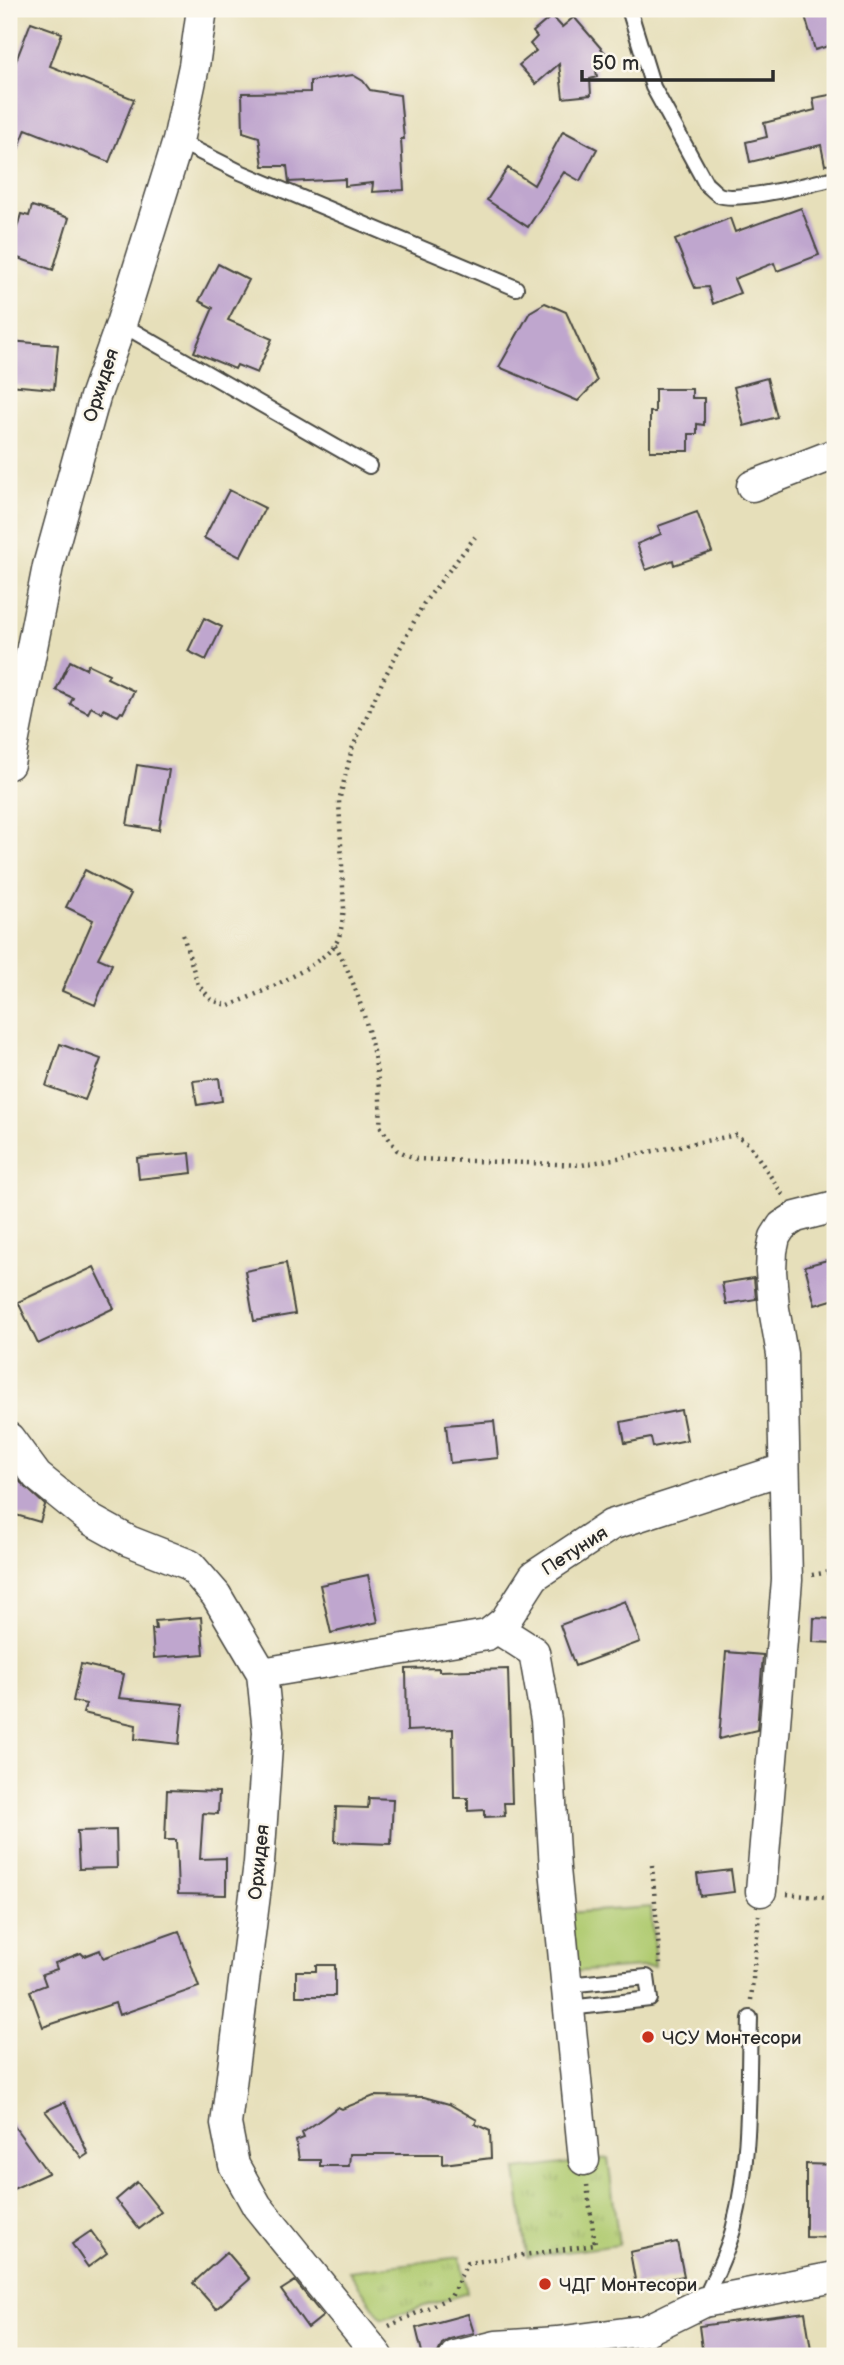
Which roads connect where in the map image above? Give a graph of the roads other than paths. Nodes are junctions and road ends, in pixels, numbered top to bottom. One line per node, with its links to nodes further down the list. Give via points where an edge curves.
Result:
1 (202, 9): 3 (street, Орхидея)
2 (629, 9): 4 (lane, via 653,88 706,184 719,195 736,197)
3 (178, 141): 5 (lane, via 240,172); 6 (street, Орхидея)
4 (835, 177)
5 (516, 288)
6 (121, 324): 8 (lane); 10 (street, Орхидея, via 95,397 48,566)
7 (835, 454): 9 (street)
8 (369, 466)
9 (751, 486)
10 (9, 764)
11 (835, 1207): 13 (street, via 796,1217 775,1237 771,1271 782,1354)
12 (9, 1438): 15 (street, Орхидея, via 37,1476 91,1520 190,1565 216,1595)
13 (784, 1469): 14 (street, Петуния, via 611,1525 534,1576); 16 (street, via 787,1580)
14 (498, 1629): 15 (street, via 473,1639); 17 (street, via 534,1652 547,1732)
15 (262, 1673): 22 (street, Орхидея, via 268,1732 259,1863 226,2124 234,2165 257,2206)
16 (761, 1891)
17 (568, 1997): 17 (lane, via 647,1977 650,1999); 19 (street)
18 (750, 2018): 21 (lane, via 740,2199 734,2228)
19 (584, 2160)
20 (835, 2277): 21 (street)
21 (704, 2302): 23 (street, via 647,2330 496,2346)
22 (372, 2348)
23 (455, 2356)

